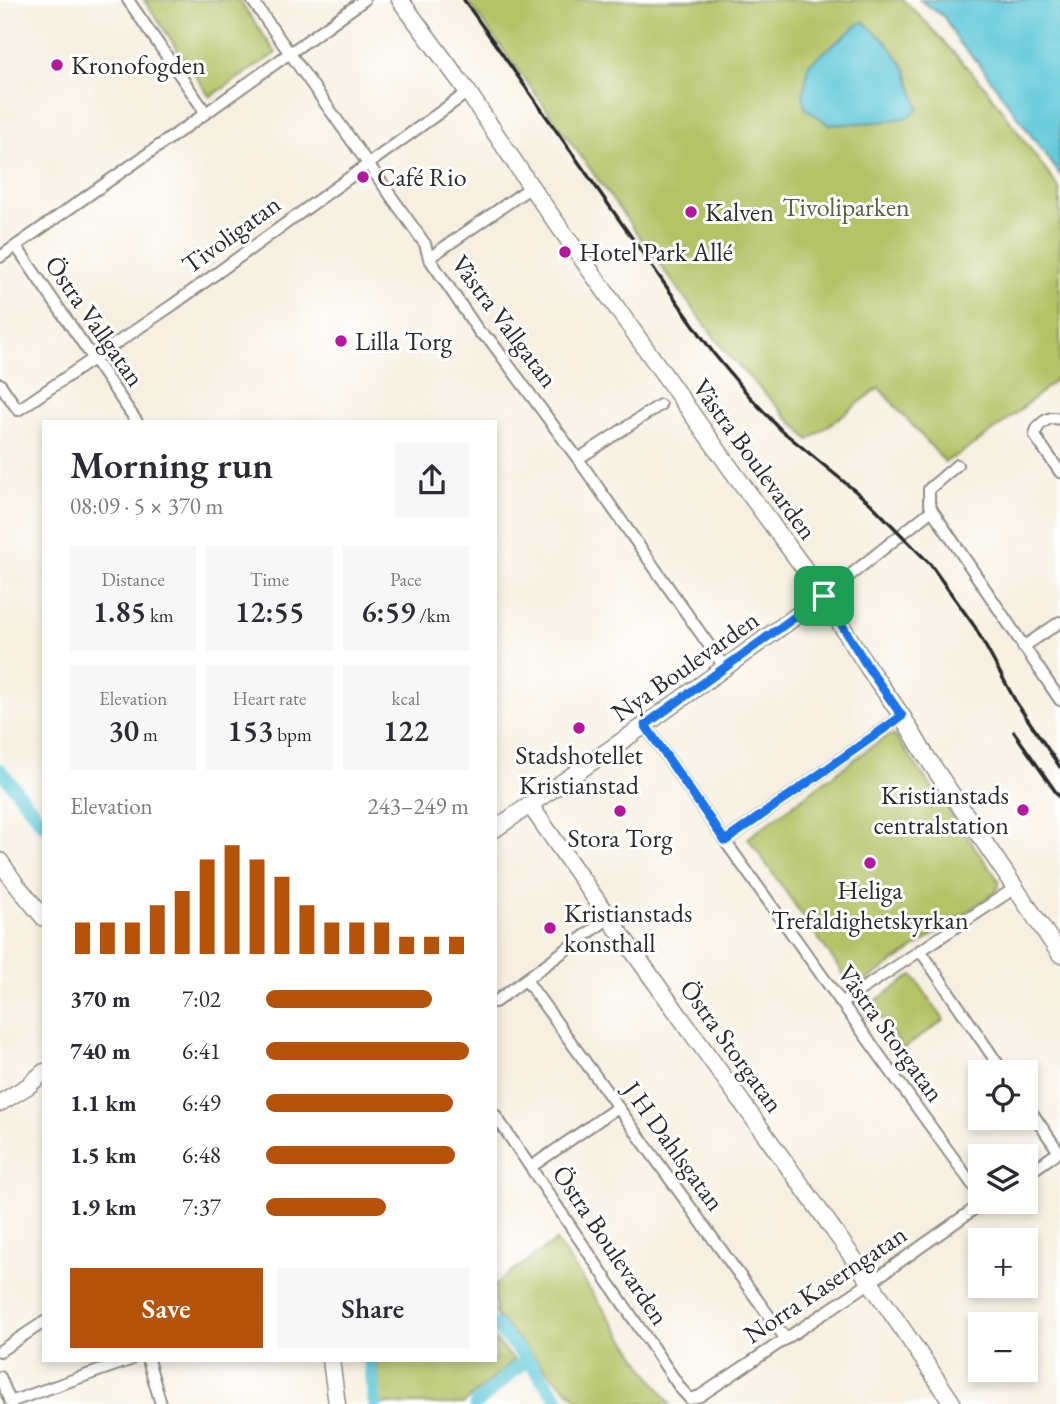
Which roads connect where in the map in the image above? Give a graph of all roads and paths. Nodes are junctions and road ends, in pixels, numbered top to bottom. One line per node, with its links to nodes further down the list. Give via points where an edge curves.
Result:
1 (128, 0): 7 (street)
2 (252, 0): 5 (street, Västra Vallgatan)
3 (364, 0): 5 (street)
4 (400, 0): 6 (street, Västra Boulevarden)
5 (290, 52): 7 (street); 8 (street, Västra Vallgatan)
6 (468, 92): 8 (street, Tivoligatan); 9 (street, Västra Boulevarden)
7 (206, 113): 10 (street)
8 (369, 163): 12 (street, Västra Vallgatan, via 425,244); 13 (street, Tivoligatan)
9 (531, 187): 12 (street); 22 (street, Västra Boulevarden)
10 (16, 246): 11 (street); 13 (street, Östra Vallgatan)
11 (0, 257)
12 (429, 258): 18 (street, Västra Vallgatan, via 480,333 490,340)
13 (92, 358): 14 (street, Tivoligatan, via 18,410); 17 (street, Östra Vallgatan)
14 (0, 384)
15 (660, 405): 18 (street)
16 (1060, 419): 20 (street, via 1046,420 1035,436)
17 (136, 420)
18 (578, 459): 25 (street, Västra Vallgatan)
19 (957, 465): 21 (street, via 929,489)
20 (1060, 472)
21 (932, 510): 22 (street, Nya Boulevarden); 24 (street)
22 (824, 596): 25 (street, Nya Boulevarden); 27 (street, Västra Boulevarden)
23 (1060, 622): 24 (street)
24 (1023, 647): 26 (street)
25 (725, 668): 28 (street, Nya Boulevarden)
26 (1060, 700)
27 (902, 716): 31 (street); 33 (street, Västra Boulevarden)
28 (645, 725): 29 (street, Nya Boulevarden); 31 (street, Västra Storgatan)
29 (530, 805): 30 (street, Nya Boulevarden); 35 (street, Östra Storgatan)
30 (497, 828)
31 (725, 841): 40 (street, Västra Storgatan)
32 (0, 860): 34 (street)
33 (1015, 888): 36 (street); 37 (street, Västra Boulevarden)
34 (42, 916)
35 (609, 918): 38 (street); 52 (street, Östra Storgatan)
36 (920, 950): 40 (street); 41 (street)
37 (1060, 954)
38 (526, 980): 39 (street); 44 (street, J H Dahlsgatan)
39 (497, 1001)
40 (841, 1003): 50 (street, Västra Storgatan)
41 (995, 1060)
42 (42, 1074): 43 (street)
43 (0, 1103)
44 (618, 1107): 48 (street); 54 (street, J H Dahlsgatan)
45 (497, 1118): 48 (street, Östra Boulevarden)
46 (1038, 1121): 47 (street)
47 (1059, 1152): 49 (street)
48 (531, 1167): 60 (street, Östra Boulevarden)
49 (1038, 1167)
50 (968, 1178)
51 (968, 1214): 52 (street, Norra Kaserngatan)
52 (871, 1282): 54 (street, Norra Kaserngatan); 64 (street, Östra Storgatan)
53 (42, 1323): 55 (street)
54 (785, 1338): 60 (street, Norra Kaserngatan)
55 (0, 1351)
56 (124, 1362): 61 (street)
57 (149, 1362): 62 (street)
58 (331, 1362): 63 (street)
59 (0, 1377): 61 (street)
60 (690, 1399)
61 (11, 1403)
62 (161, 1404)
63 (337, 1404)
64 (953, 1404)

